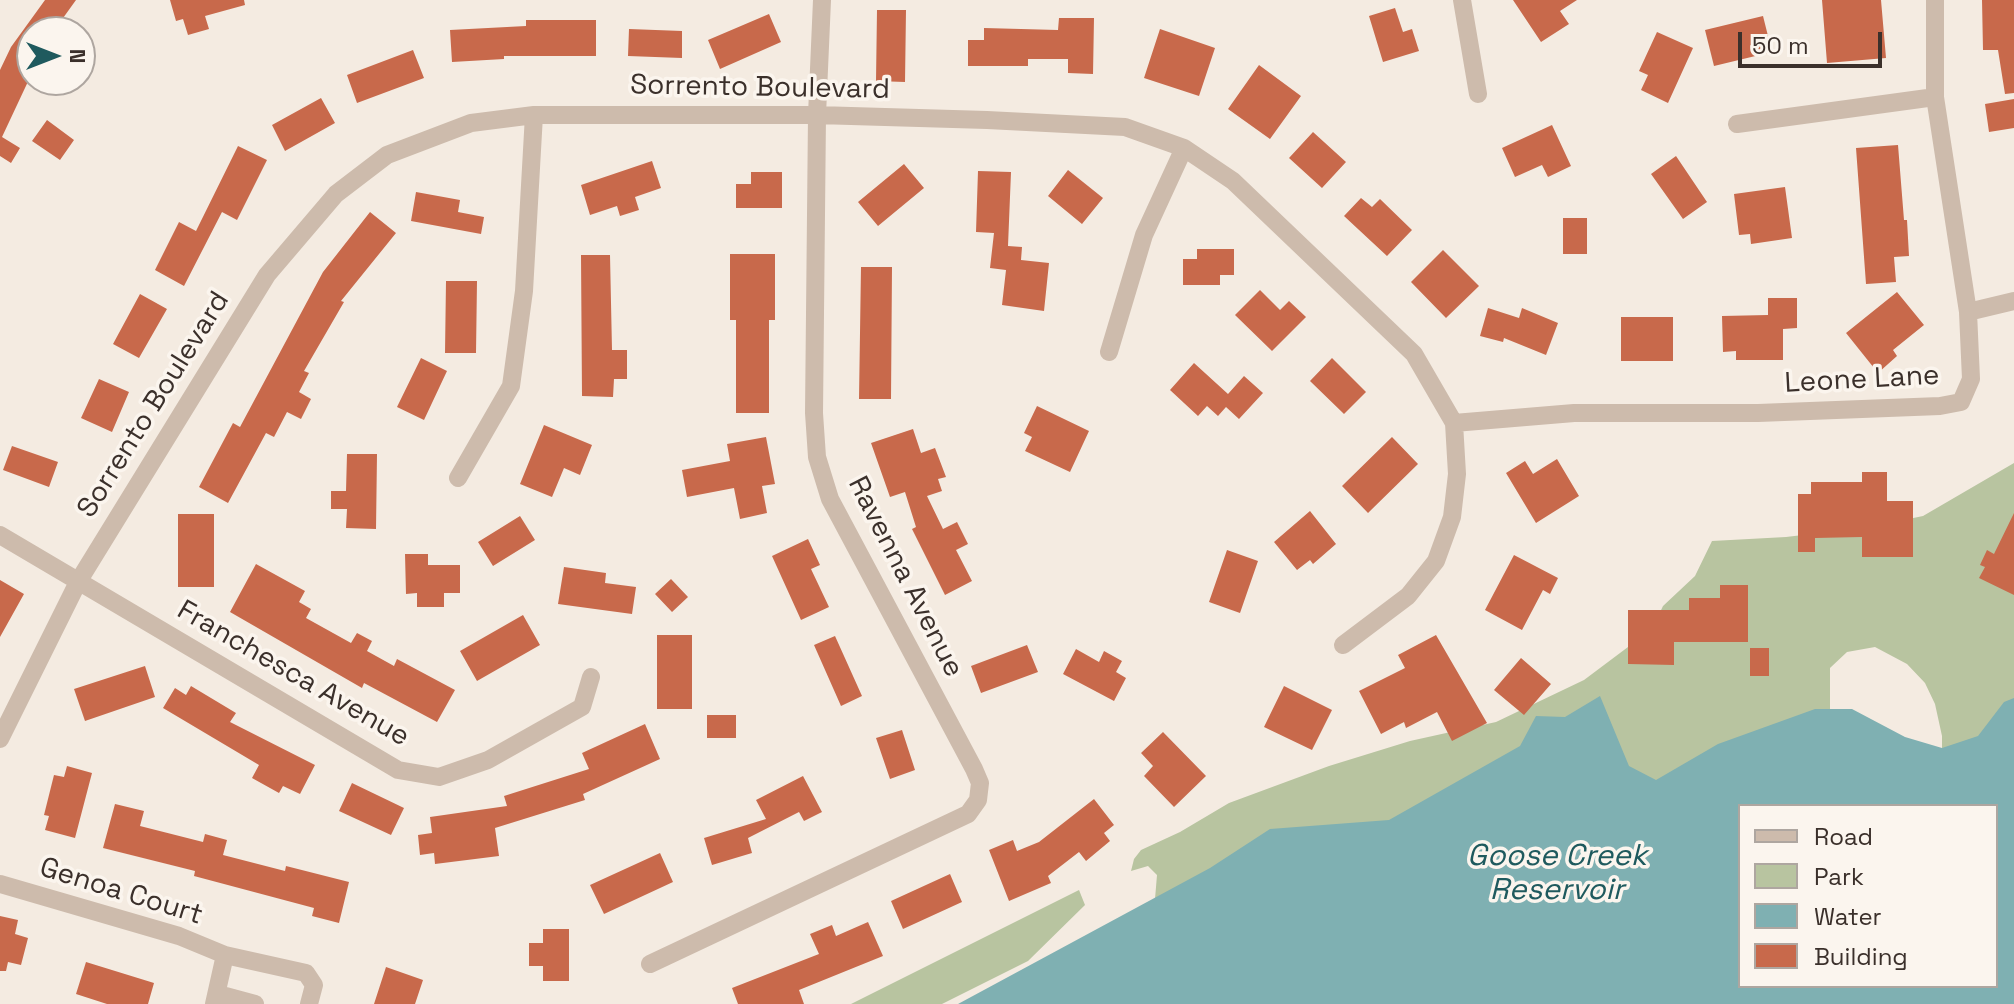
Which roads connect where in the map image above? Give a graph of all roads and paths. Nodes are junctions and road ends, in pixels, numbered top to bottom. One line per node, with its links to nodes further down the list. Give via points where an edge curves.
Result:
1 (822, 0): 7 (street, Ravenna Avenue)
2 (1462, 0): 4 (street)
3 (1935, 0): 5 (street, Leone Lane)
4 (1478, 94)
5 (1935, 97): 8 (street); 11 (street, Leone Lane)
6 (534, 115): 7 (street, Sorrento Boulevard); 14 (street, via 524,291 511,386); 16 (street, Sorrento Boulevard, via 471,123 387,155 336,194 267,275)
7 (817, 115): 9 (street, Sorrento Boulevard, via 1125,127); 22 (street, Ravenna Avenue, via 817,457 830,499 974,769 980,783 978,800 968,814)
8 (1737, 124)
9 (1184, 148): 12 (street, via 1144,235); 13 (street, Sorrento Boulevard, via 1233,181 1414,354)
10 (2014, 301): 11 (street)
11 (1968, 312): 13 (street, Leone Lane, via 1971,379 1961,402 1772,413 1574,413)
12 (1109, 352)
13 (1454, 423): 17 (street, Sorrento Boulevard, via 1457,474 1452,517 1436,561 1408,596)
14 (458, 478)
15 (0, 535): 16 (street, Franchesca Avenue)
16 (78, 582): 18 (street, Franchesca Avenue, via 398,770 439,777 488,760 582,707); 19 (street, Sorrento Boulevard)
17 (1343, 645)
18 (591, 677)
19 (0, 739)
20 (0, 884): 21 (street, Genoa Court, via 179,936)
21 (225, 955): 23 (street, Genoa Court); 25 (street, Genoa Court, via 306,973 314,985)
22 (650, 964)
23 (216, 999): 24 (street, Genoa Court)
24 (255, 1004)
25 (309, 1004)

